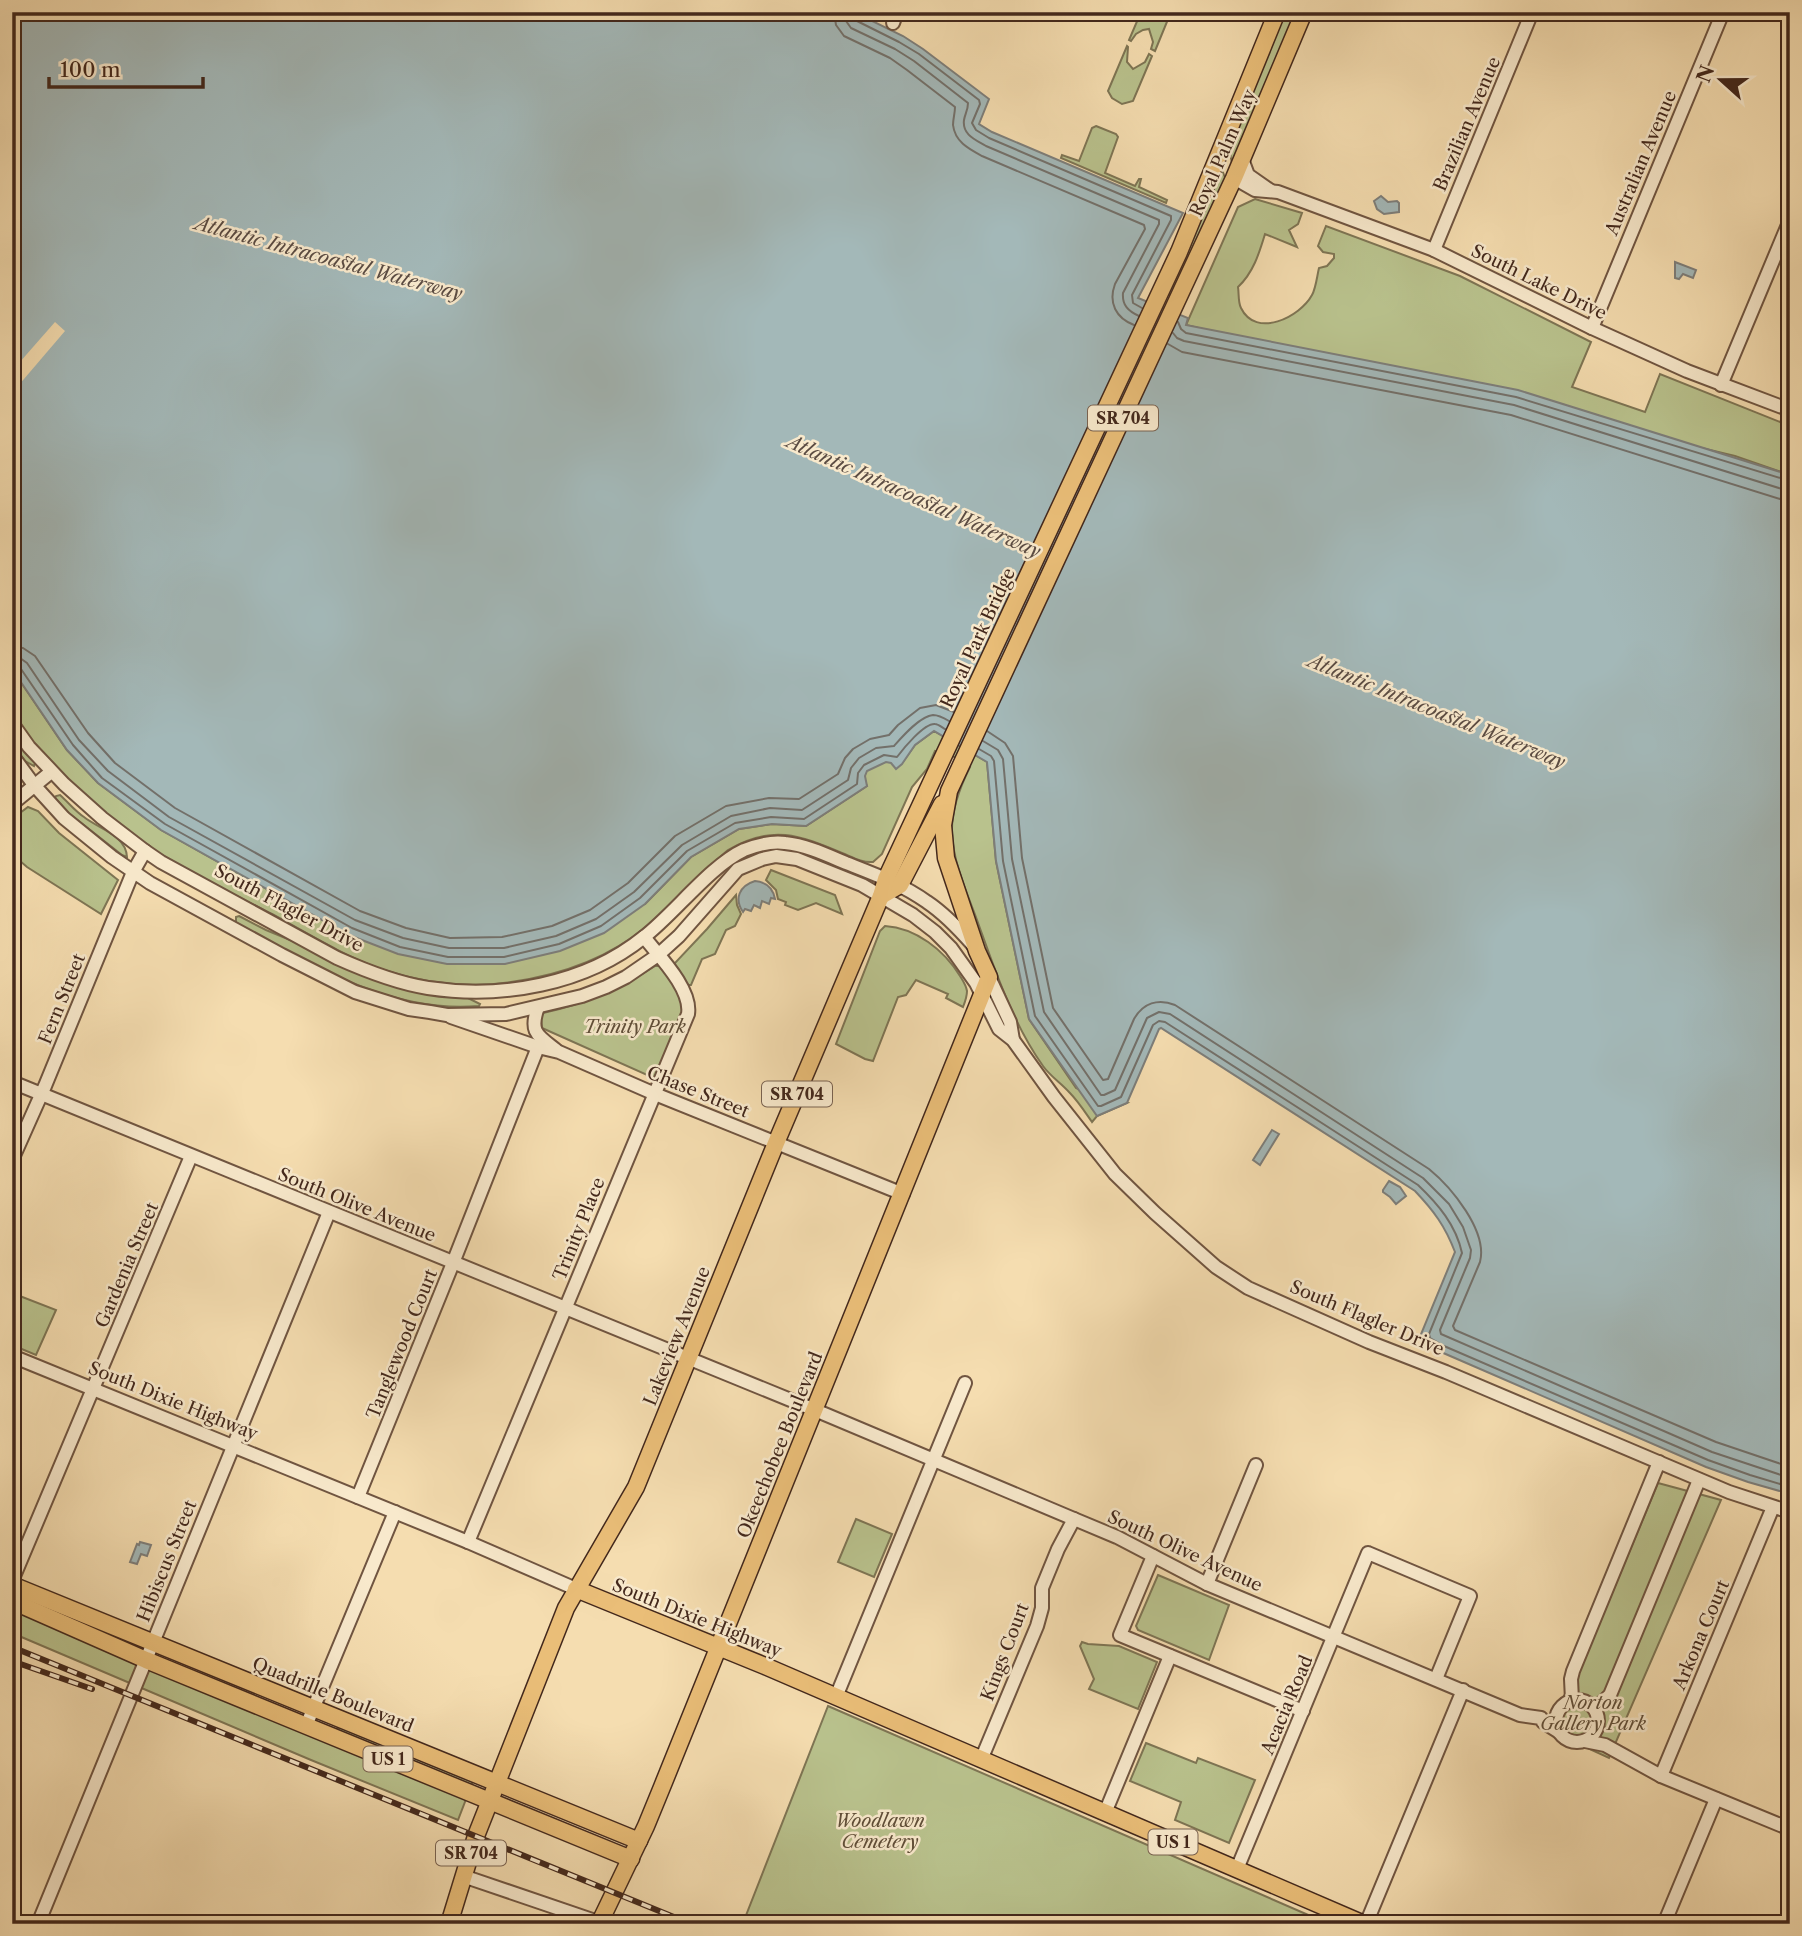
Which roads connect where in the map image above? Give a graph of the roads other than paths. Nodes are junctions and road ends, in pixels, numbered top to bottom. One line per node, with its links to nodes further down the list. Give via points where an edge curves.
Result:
1 (1276, 12): 5 (main road, Royal Palm Way / SR 704)
2 (1304, 12): 6 (main road, Royal Palm Way / SR 704)
3 (1532, 12): 10 (street, Brazilian Avenue)
4 (1723, 12): 12 (street, Australian Avenue)
5 (1223, 142): 7 (main road); 11 (main road, Royal Palm Way / SR 704)
6 (1242, 159): 7 (main road, Royal Palm Way / SR 704); 8 (street, South Lake Drive, via 1248,175)
7 (1234, 178): 8 (street, South Lake Drive, via 1255,190); 19 (main road, Royal Palm Way / SR 704)
8 (1271, 191): 10 (street, South Lake Drive)
9 (1790, 220): 13 (street)
10 (1434, 250): 12 (street, South Lake Drive)
11 (1157, 299): 23 (main road, Royal Park Bridge / SR 704, via 939,765)
12 (1592, 328): 13 (street, South Lake Drive)
13 (1721, 385): 14 (street, South Lake Drive)
14 (1790, 410)
15 (12, 723): 17 (street, South Flagler Drive)
16 (12, 755): 18 (street, South Flagler Drive)
17 (51, 772): 18 (street); 21 (street, South Flagler Drive)
18 (34, 785): 20 (street); 22 (street, South Flagler Drive, via 64,818)
19 (949, 791): 23 (main road); 26 (main road, SR 704, via 943,825 946,858)
20 (12, 804)
21 (145, 851): 22 (street, Fern Street); 30 (street, South Flagler Drive, via 337,958 428,988)
22 (133, 872): 34 (street, South Flagler Drive, via 355,992); 41 (street, Fern Street)
23 (893, 882): 24 (main road); 25 (street, South Flagler Drive, via 798,845 764,844 723,864); 26 (street, South Flagler Drive, via 949,918)
24 (881, 896): 27 (street, South Flagler Drive, via 797,859 762,859 738,869); 31 (street, South Flagler Drive, via 944,941); 42 (main road, Lakeview Avenue / SR 704)
25 (645, 937): 27 (street, Trinity Place); 29 (street, South Flagler Drive, via 580,973)
26 (978, 951): 28 (main road, South Flagler Drive / SR 704)
27 (658, 955): 32 (street, South Flagler Drive, via 606,987); 40 (street, Trinity Place, via 684,991 689,1006)
28 (989, 977): 31 (main road, Okeechobee Boulevard); 36 (street, South Flagler Drive, via 1010,1022)
29 (509, 989): 30 (street, South Flagler Drive); 33 (street)
30 (467, 991): 33 (street)
31 (983, 995): 36 (street, South Flagler Drive, via 999,1030); 45 (main road, Okeechobee Boulevard)
32 (538, 1007): 33 (street, South Flagler Drive); 38 (street, Chase Street, via 533,1027 536,1034)
33 (492, 1014): 34 (street, South Flagler Drive); 35 (street)
34 (447, 1015): 35 (street, Chase Street)
35 (493, 1030): 37 (street, Chase Street)
36 (1013, 1040): 56 (street, South Flagler Drive, via 1115,1174 1227,1275 1369,1342)
37 (538, 1047): 38 (street, Chase Street); 47 (street, Tanglewood Court)
38 (559, 1052): 40 (street, Chase Street)
39 (12, 1082): 41 (street, South Olive Avenue)
40 (655, 1094): 42 (street, Chase Street); 48 (street, Trinity Place)
41 (41, 1095): 43 (street, South Olive Avenue); 44 (street, Fern Street)
42 (776, 1143): 45 (street, Chase Street); 50 (main road, Lakeview Avenue / SR 704)
43 (191, 1156): 46 (street, South Olive Avenue); 52 (street, Gardenia Street)
44 (12, 1160)
45 (903, 1194): 53 (main road, Okeechobee Boulevard)
46 (328, 1212): 47 (street, South Olive Avenue); 54 (street, Hibiscus Street)
47 (453, 1263): 48 (street, South Olive Avenue); 59 (street, Tanglewood Court)
48 (565, 1309): 50 (street, South Olive Avenue); 64 (street, Trinity Place)
49 (12, 1356): 52 (street, South Dixie Highway)
50 (689, 1359): 53 (street, South Olive Avenue); 68 (main road, Lakeview Avenue / SR 704, via 636,1487)
51 (965, 1383): 55 (street)
52 (94, 1389): 54 (street, South Dixie Highway); 66 (street, Gardenia Street)
53 (815, 1410): 55 (street, South Olive Avenue); 72 (main road, Okeechobee Boulevard)
54 (233, 1446): 59 (street, South Dixie Highway); 71 (street, Hibiscus Street)
55 (933, 1460): 63 (street, South Olive Avenue); 77 (street)
56 (1659, 1462): 58 (street, South Flagler Drive); 78 (street, via 1573,1671)
57 (1256, 1465): 67 (street)
58 (1699, 1480): 60 (street, South Flagler Drive); 80 (street, via 1610,1695)
59 (358, 1497): 61 (street, South Dixie Highway)
60 (1773, 1507): 62 (street, South Flagler Drive); 89 (street, Arkona Court)
61 (395, 1512): 64 (street, South Dixie Highway); 79 (street)
62 (1790, 1512)
63 (1074, 1519): 65 (street, South Olive Avenue); 88 (street, Kings Court, via 1042,1588 1037,1626)
64 (468, 1542): 68 (street, South Dixie Highway)
65 (1153, 1556): 67 (street, South Olive Avenue); 73 (street, via 1120,1635)
66 (12, 1583): 71 (main road, Quadrille Boulevard / US 1)
67 (1207, 1584): 70 (street, South Olive Avenue)
68 (576, 1589): 72 (main road, South Dixie Highway / US 1); 90 (main road, Lakeview Avenue)
69 (12, 1601): 74 (main road, US 1)
70 (1334, 1637): 75 (street, South Olive Avenue); 75 (street, Acacia Road, via 1368,1553 1470,1596); 81 (street, Acacia Road)
71 (153, 1643): 74 (street, Hibiscus Street); 79 (main road, Quadrille Boulevard / US 1)
72 (719, 1647): 77 (main road, South Dixie Highway / US 1); 95 (main road, Okeechobee Boulevard)
73 (1170, 1656): 81 (street); 93 (street)
74 (146, 1660): 83 (main road, US 1); 100 (street, Hibiscus Street)
75 (1436, 1679): 76 (street, South Olive Avenue)
76 (1463, 1690): 82 (street, South Olive Avenue, via 1520,1715); 102 (street)
77 (836, 1697): 88 (main road, South Dixie Highway / US 1)
78 (1566, 1704): 80 (street, via 1585,1700); 82 (street); 85 (street, via 1556,1719)
79 (313, 1708): 83 (street); 90 (main road, Quadrille Boulevard / US 1)
80 (1595, 1709): 84 (street)
81 (1303, 1711): 97 (street, Acacia Road)
82 (1542, 1718): 85 (street, South Olive Avenue)
83 (306, 1726): 92 (main road, US 1)
84 (1598, 1726): 86 (street); 87 (street)
85 (1559, 1732): 86 (street, via 1568,1740)
86 (1585, 1741): 87 (street)
87 (1605, 1745): 89 (street)
88 (981, 1760): 93 (main road, South Dixie Highway / US 1)
89 (1661, 1776): 91 (street)
90 (496, 1783): 92 (main road, SR 704); 95 (main road, Quadrille Boulevard)
91 (1716, 1799): 94 (street); 103 (street)
92 (489, 1800): 96 (main road, US 1); 98 (main road, SR 704)
93 (1105, 1813): 97 (main road, South Dixie Highway / US 1)
94 (1790, 1829)
95 (639, 1841): 96 (main road, Okeechobee Boulevard)
96 (631, 1858): 99 (main road, Okeechobee Boulevard)
97 (1237, 1869): 102 (main road, South Dixie Highway / US 1)
98 (463, 1876): 99 (street); 101 (main road, SR 704)
99 (601, 1923)
100 (38, 1924)
101 (449, 1924)
102 (1365, 1924)
103 (1664, 1924)

